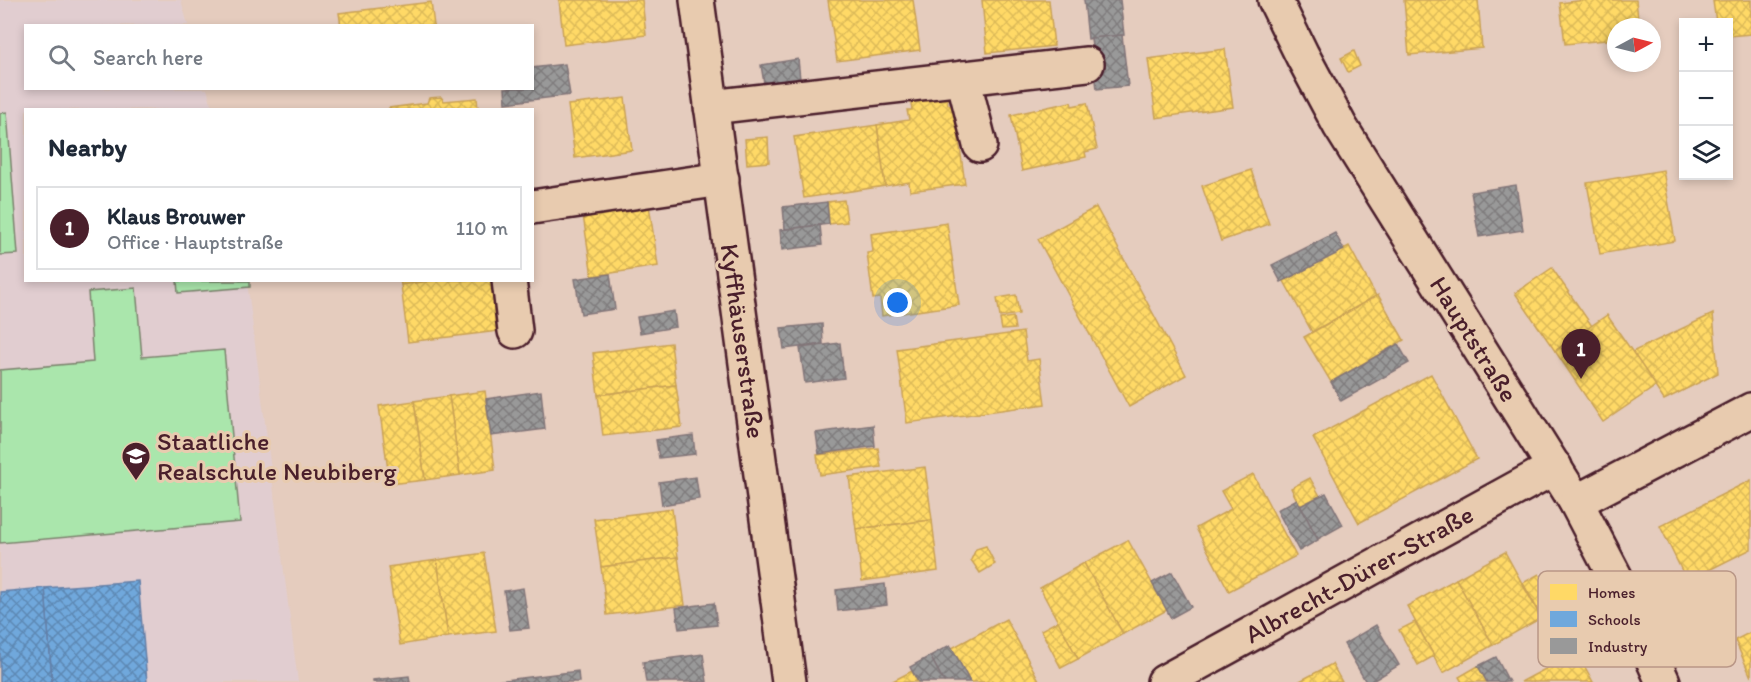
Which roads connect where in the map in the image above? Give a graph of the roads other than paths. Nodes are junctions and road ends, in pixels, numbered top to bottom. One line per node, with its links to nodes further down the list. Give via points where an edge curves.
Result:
1 (697, 0): 5 (street, Kyffhäuserstraße)
2 (1275, 0): 12 (street, Hauptstraße, via 1340,126)
3 (1087, 64): 4 (street)
4 (963, 78): 5 (street); 6 (street)
5 (711, 107): 7 (street, Kyffhäuserstraße)
6 (980, 145)
7 (722, 179): 8 (street); 16 (street, Kyffhäuserstraße)
8 (534, 207)
9 (509, 282): 10 (street)
10 (515, 331)
11 (1751, 410): 13 (street)
12 (1555, 467): 13 (street, Hauptstraße); 17 (street, Albrecht-Dürer-Straße)
13 (1576, 502): 14 (street, Hauptstraße)
14 (1612, 571)
15 (1657, 667): 18 (street, Hauptstraße)
16 (789, 682)
17 (1164, 682)
18 (1664, 682)

